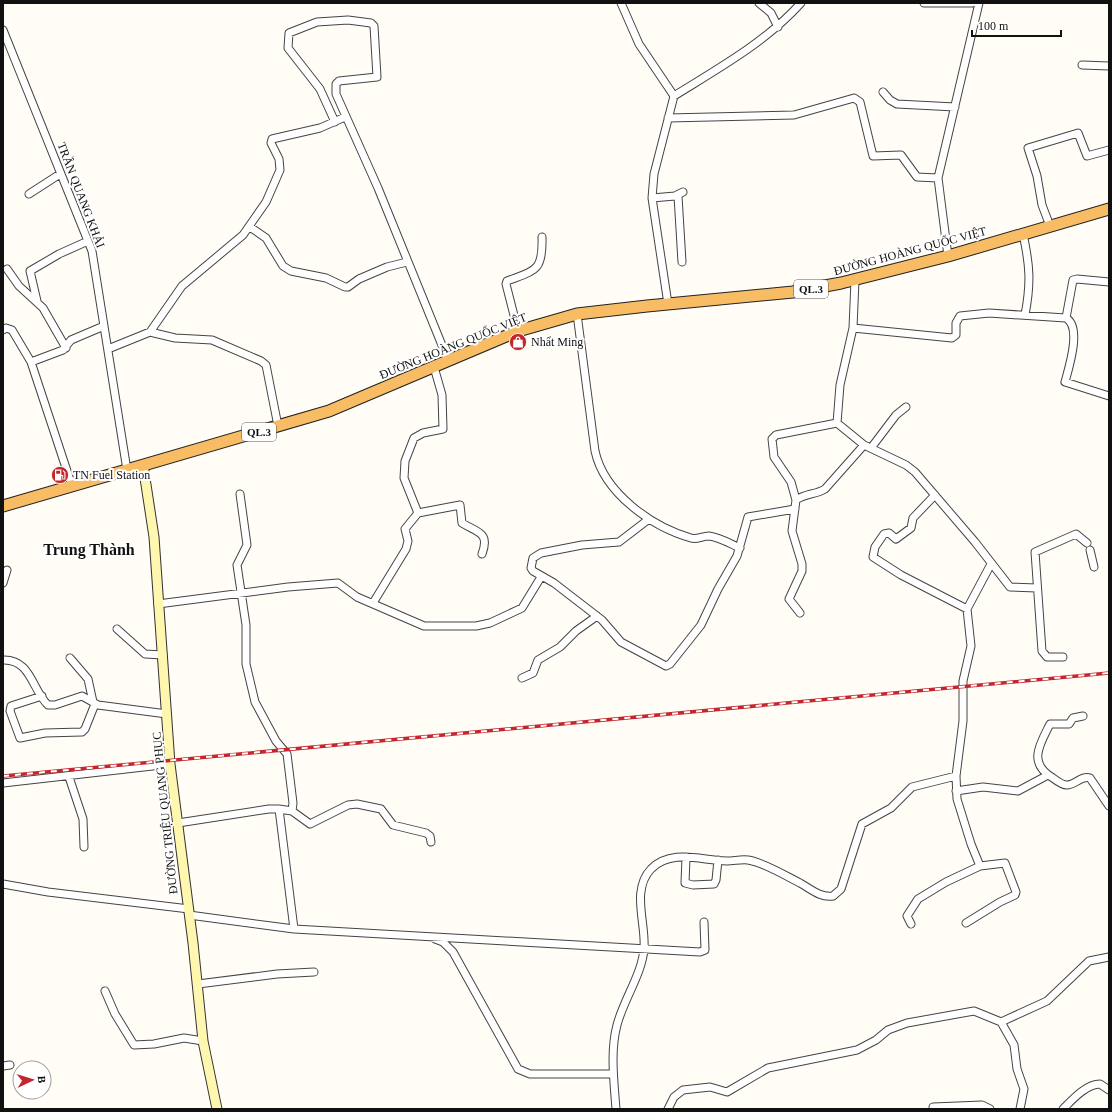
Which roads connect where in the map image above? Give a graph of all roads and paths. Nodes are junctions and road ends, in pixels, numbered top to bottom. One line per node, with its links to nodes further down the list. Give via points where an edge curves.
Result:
1 (621, 3): 12 (street, via 639,44)
2 (759, 3): 7 (street, via 771,13)
3 (801, 3): 7 (street)
4 (924, 3): 5 (street)
5 (972, 3)
6 (980, 3): 13 (street)
7 (778, 27): 12 (street)
8 (3, 30): 18 (street, TRẦN QUANG KHẢI)
9 (1082, 65): 10 (street)
10 (1109, 66)
11 (883, 92): 13 (street, via 897,104)
12 (674, 96): 15 (street)
13 (955, 107): 19 (street)
14 (345, 116): 16 (street); 16 (street, via 336,94 336,84 344,80 377,77 374,25 369,22 353,21 322,22 292,31 288,36 288,48 320,89); 29 (street, via 378,188)
15 (668, 118): 19 (street, via 798,114 854,98 860,102 873,156 901,155 917,177); 21 (street, via 654,174)
16 (335, 122): 24 (street, via 271,140 279,159 280,170 269,198)
17 (1109, 150): 23 (street, via 1087,156 1078,133 1028,148)
18 (60, 174): 20 (street); 27 (street, TRẦN QUANG KHẢI)
19 (938, 178): 28 (street)
20 (29, 194)
21 (652, 198): 30 (street, via 681,194); 35 (street)
22 (1109, 209): 23 (highway, ĐƯỜNG HOÀNG QUỐC VIỆT / QL.3)
23 (1050, 226): 25 (highway, ĐƯỜNG HOÀNG QUỐC VIỆT / QL.3)
24 (250, 227): 29 (street, via 266,238 283,266 291,271 326,278 345,287 387,267); 43 (street, via 236,242 182,286)
25 (1023, 234): 28 (highway, ĐƯỜNG HOÀNG QUỐC VIỆT / QL.3); 37 (street, via 1030,272)
26 (542, 237): 42 (street, via 541,262 537,268 524,276 507,281 506,284)
27 (88, 241): 34 (street, via 30,271); 39 (street, TRẦN QUANG KHẢI, via 92,250)
28 (948, 256): 32 (highway, ĐƯỜNG HOÀNG QUỐC VIỆT / QL.3)
29 (407, 262): 46 (street)
30 (682, 262)
31 (7, 269): 34 (street, via 19,286)
32 (855, 280): 35 (highway, ĐƯỜNG HOÀNG QUỐC VIỆT / QL.3, via 793,292); 40 (street)
33 (1109, 282): 38 (street, via 1075,279 1071,287)
34 (37, 301): 44 (street)
35 (668, 304): 36 (highway, ĐƯỜNG HOÀNG QUỐC VIỆT / QL.3)
36 (577, 314): 42 (highway, ĐƯỜNG HOÀNG QUỐC VIỆT / QL.3); 63 (street, via 597,462 612,486)
37 (1025, 315): 38 (street); 40 (street, via 989,313 960,316 956,323 956,335 952,338)
38 (1066, 318): 49 (street, via 1073,325 1074,331 1072,358 1065,382)
39 (104, 326): 44 (street, via 71,340); 45 (street, TRẦN QUANG KHẢI)
40 (853, 328): 51 (street, via 840,385)
41 (3, 330): 47 (street, via 12,330)
42 (518, 331): 46 (highway, ĐƯỜNG HOÀNG QUỐC VIỆT / QL.3)
43 (150, 332): 45 (street); 52 (street, via 175,338 212,340 263,362 267,368)
44 (66, 348): 47 (street)
45 (108, 348): 55 (street, TRẦN QUANG KHẢI)
46 (448, 360): 48 (highway, ĐƯỜNG HOÀNG QUỐC VIỆT / QL.3)
47 (31, 362): 56 (street)
48 (434, 367): 52 (highway, ĐƯỜNG HOÀNG QUỐC VIỆT / QL.3, via 329,411); 62 (street, via 442,395 443,429 424,432 414,438 404,469 404,478)
49 (1109, 396)
50 (906, 407): 53 (street, via 896,414)
51 (838, 423): 53 (street); 59 (street, via 773,436 774,457 791,482)
52 (278, 426): 54 (highway, ĐƯỜNG HOÀNG QUỐC VIỆT / QL.3)
53 (867, 446): 58 (street, via 911,468); 59 (street, via 825,489 803,495)
54 (144, 465): 55 (highway, ĐƯỜNG HOÀNG QUỐC VIỆT / QL.3); 76 (main road, ĐƯỜNG TRIỆU QUANG PHỤC, via 154,537)
55 (127, 470): 56 (highway, ĐƯỜNG HOÀNG QUỐC VIỆT / QL.3)
56 (72, 486): 60 (highway, ĐƯỜNG HOÀNG QUỐC VIỆT / QL.3)
57 (240, 494): 74 (street, via 247,539 245,550 237,565)
58 (935, 495): 68 (street); 77 (street, via 913,518 911,528 900,538 896,539 889,533 884,534 875,547 874,557 901,575)
59 (796, 500): 61 (street)
60 (3, 506)
61 (795, 509): 65 (street, via 748,517); 78 (street, via 792,531 802,571 789,599)
62 (418, 513): 67 (street, via 460,506 462,523 480,532 484,538); 75 (street, via 406,529 406,549)
63 (649, 519): 65 (street, via 693,539 711,537); 71 (street, via 619,542 536,555 531,568)
64 (1087, 543): 73 (street, via 1076,534 1036,550 1034,554)
65 (740, 548): 79 (street, via 702,625 670,664 663,665 620,642)
66 (1090, 550): 69 (street)
67 (482, 554)
68 (991, 564): 73 (street, via 1010,587); 77 (street)
69 (1094, 567)
70 (7, 570): 72 (street)
71 (541, 577): 75 (street, via 522,608 484,625 428,627); 79 (street, via 554,583)
72 (3, 583)
73 (1037, 588): 82 (street, via 1042,651 1047,657)
74 (241, 594): 75 (street, via 338,583 353,594); 76 (street); 98 (street, via 246,625 246,664 252,695 276,741 287,754)
75 (373, 603)
76 (158, 604): 81 (main road, ĐƯỜNG TRIỆU QUANG PHỤC)
77 (967, 609): 92 (street, via 971,646 963,680 963,728)
78 (800, 614)
79 (597, 616): 85 (street, via 560,647 538,660 533,673)
80 (117, 629): 81 (street, via 146,654)
81 (163, 655): 88 (main road, ĐƯỜNG TRIỆU QUANG PHỤC)
82 (1063, 657)
83 (70, 658): 87 (street, via 88,679)
84 (3, 660): 86 (street, via 16,662 21,666)
85 (522, 678)
86 (42, 696): 87 (street, via 52,706 78,696 86,697); 87 (street, via 11,706 10,711 20,738 45,733 82,732)
87 (94, 703): 88 (street)
88 (167, 714): 90 (main road, ĐƯỜNG TRIỆU QUANG PHỤC)
89 (1083, 716): 91 (street, via 1073,718 1069,724 1050,724 1037,754 1040,766)
90 (170, 764): 93 (street); 99 (main road, ĐƯỜNG TRIỆU QUANG PHỤC)
91 (1048, 775): 95 (street, via 1018,791 983,787); 96 (street, via 1068,785 1085,777 1090,778)
92 (956, 776): 95 (street); 103 (street, via 912,787 891,808 862,824 841,889 833,896 821,896 798,882 749,860)
93 (69, 777): 94 (street); 101 (street, via 83,819)
94 (3, 783)
95 (956, 791): 104 (street, via 970,844)
96 (1109, 806)
97 (279, 809): 98 (street); 99 (street); 110 (street)
98 (292, 811): 100 (street, via 310,824 322,816 352,804 379,808 393,826 426,833 430,836)
99 (178, 824): 106 (main road, ĐƯỜNG TRIỆU QUANG PHỤC)
100 (431, 842)
101 (84, 847)
102 (686, 857): 103 (street); 103 (street, via 687,884 714,884); 112 (street, via 662,861 645,877 641,901)
103 (718, 860)
104 (980, 866): 108 (street, via 1005,863 1016,894); 109 (street, via 918,899 907,916)
105 (3, 884): 106 (street)
106 (189, 912): 110 (street); 115 (main road, ĐƯỜNG TRIỆU QUANG PHỤC)
107 (704, 922): 112 (street, via 703,952)
108 (966, 923)
109 (911, 924)
110 (294, 929): 111 (street)
111 (431, 937): 112 (street); 119 (street, via 443,942 454,952 518,1069 530,1074)
112 (644, 949): 119 (street, via 617,1024)
113 (1109, 957): 117 (street, via 1089,961 1047,1000)
114 (314, 972): 115 (street)
115 (198, 984): 118 (main road, ĐƯỜNG TRIỆU QUANG PHỤC)
116 (105, 991): 118 (street, via 115,1014 134,1045 184,1038)
117 (1001, 1022): 124 (street, via 974,1011 907,1023 888,1030 857,1050 768,1068 732,1091 723,1092 710,1087 683,1090 674,1097); 126 (street, via 1014,1045 1017,1069 1024,1089)
118 (204, 1041): 122 (main road, ĐƯỜNG TRIỆU QUANG PHỤC)
119 (613, 1074): 123 (street)
120 (1107, 1088): 127 (street, via 1100,1084 1092,1085)
121 (933, 1107): 125 (street, via 982,1105)
122 (217, 1109)
123 (616, 1109)
124 (668, 1109)
125 (990, 1109)
126 (1020, 1109)
127 (1063, 1109)

